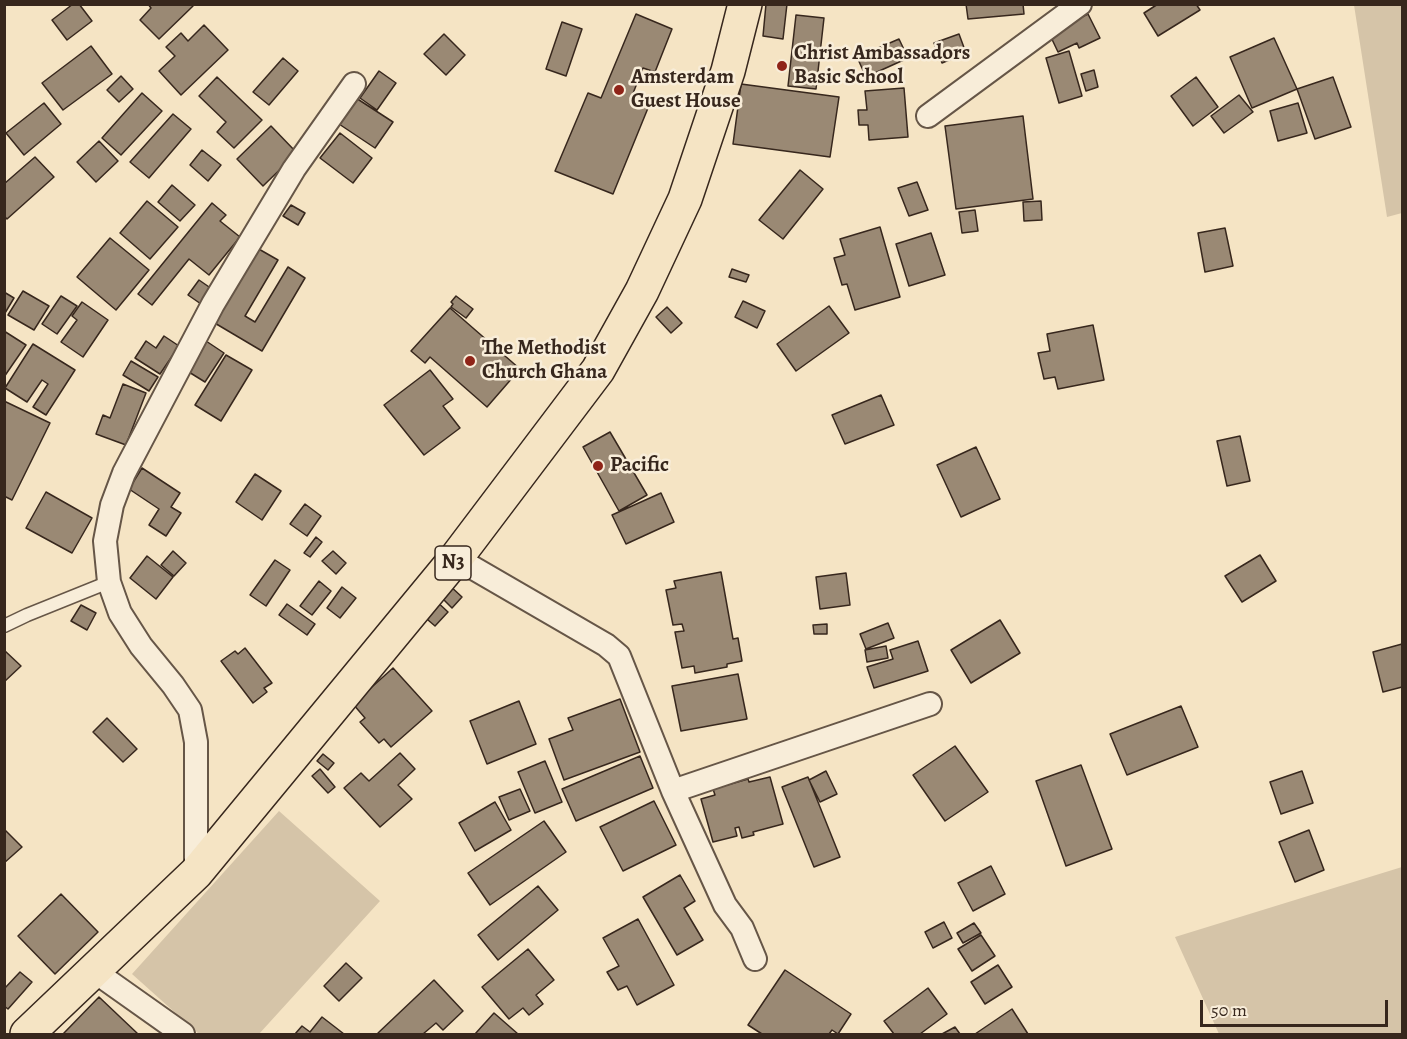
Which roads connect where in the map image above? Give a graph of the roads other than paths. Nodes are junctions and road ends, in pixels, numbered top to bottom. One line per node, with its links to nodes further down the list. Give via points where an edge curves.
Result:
1 (745, 4): 5 (main road, N3, via 728,71 685,199 642,291 598,370)
2 (1080, 4): 4 (street)
3 (354, 84): 6 (street, via 294,169 213,304 124,473 105,541)
4 (928, 116)
5 (456, 558): 9 (street, via 619,656); 10 (main road, N3)
6 (108, 582): 7 (lane); 10 (street, via 125,622 190,710 196,742)
7 (4, 626)
8 (930, 704): 9 (street)
9 (673, 791): 11 (street, via 725,905 742,928)
10 (196, 873): 12 (main road, N3)
11 (756, 958)
12 (94, 971): 13 (main road, N3); 14 (street)
13 (27, 1035)
14 (183, 1035)

